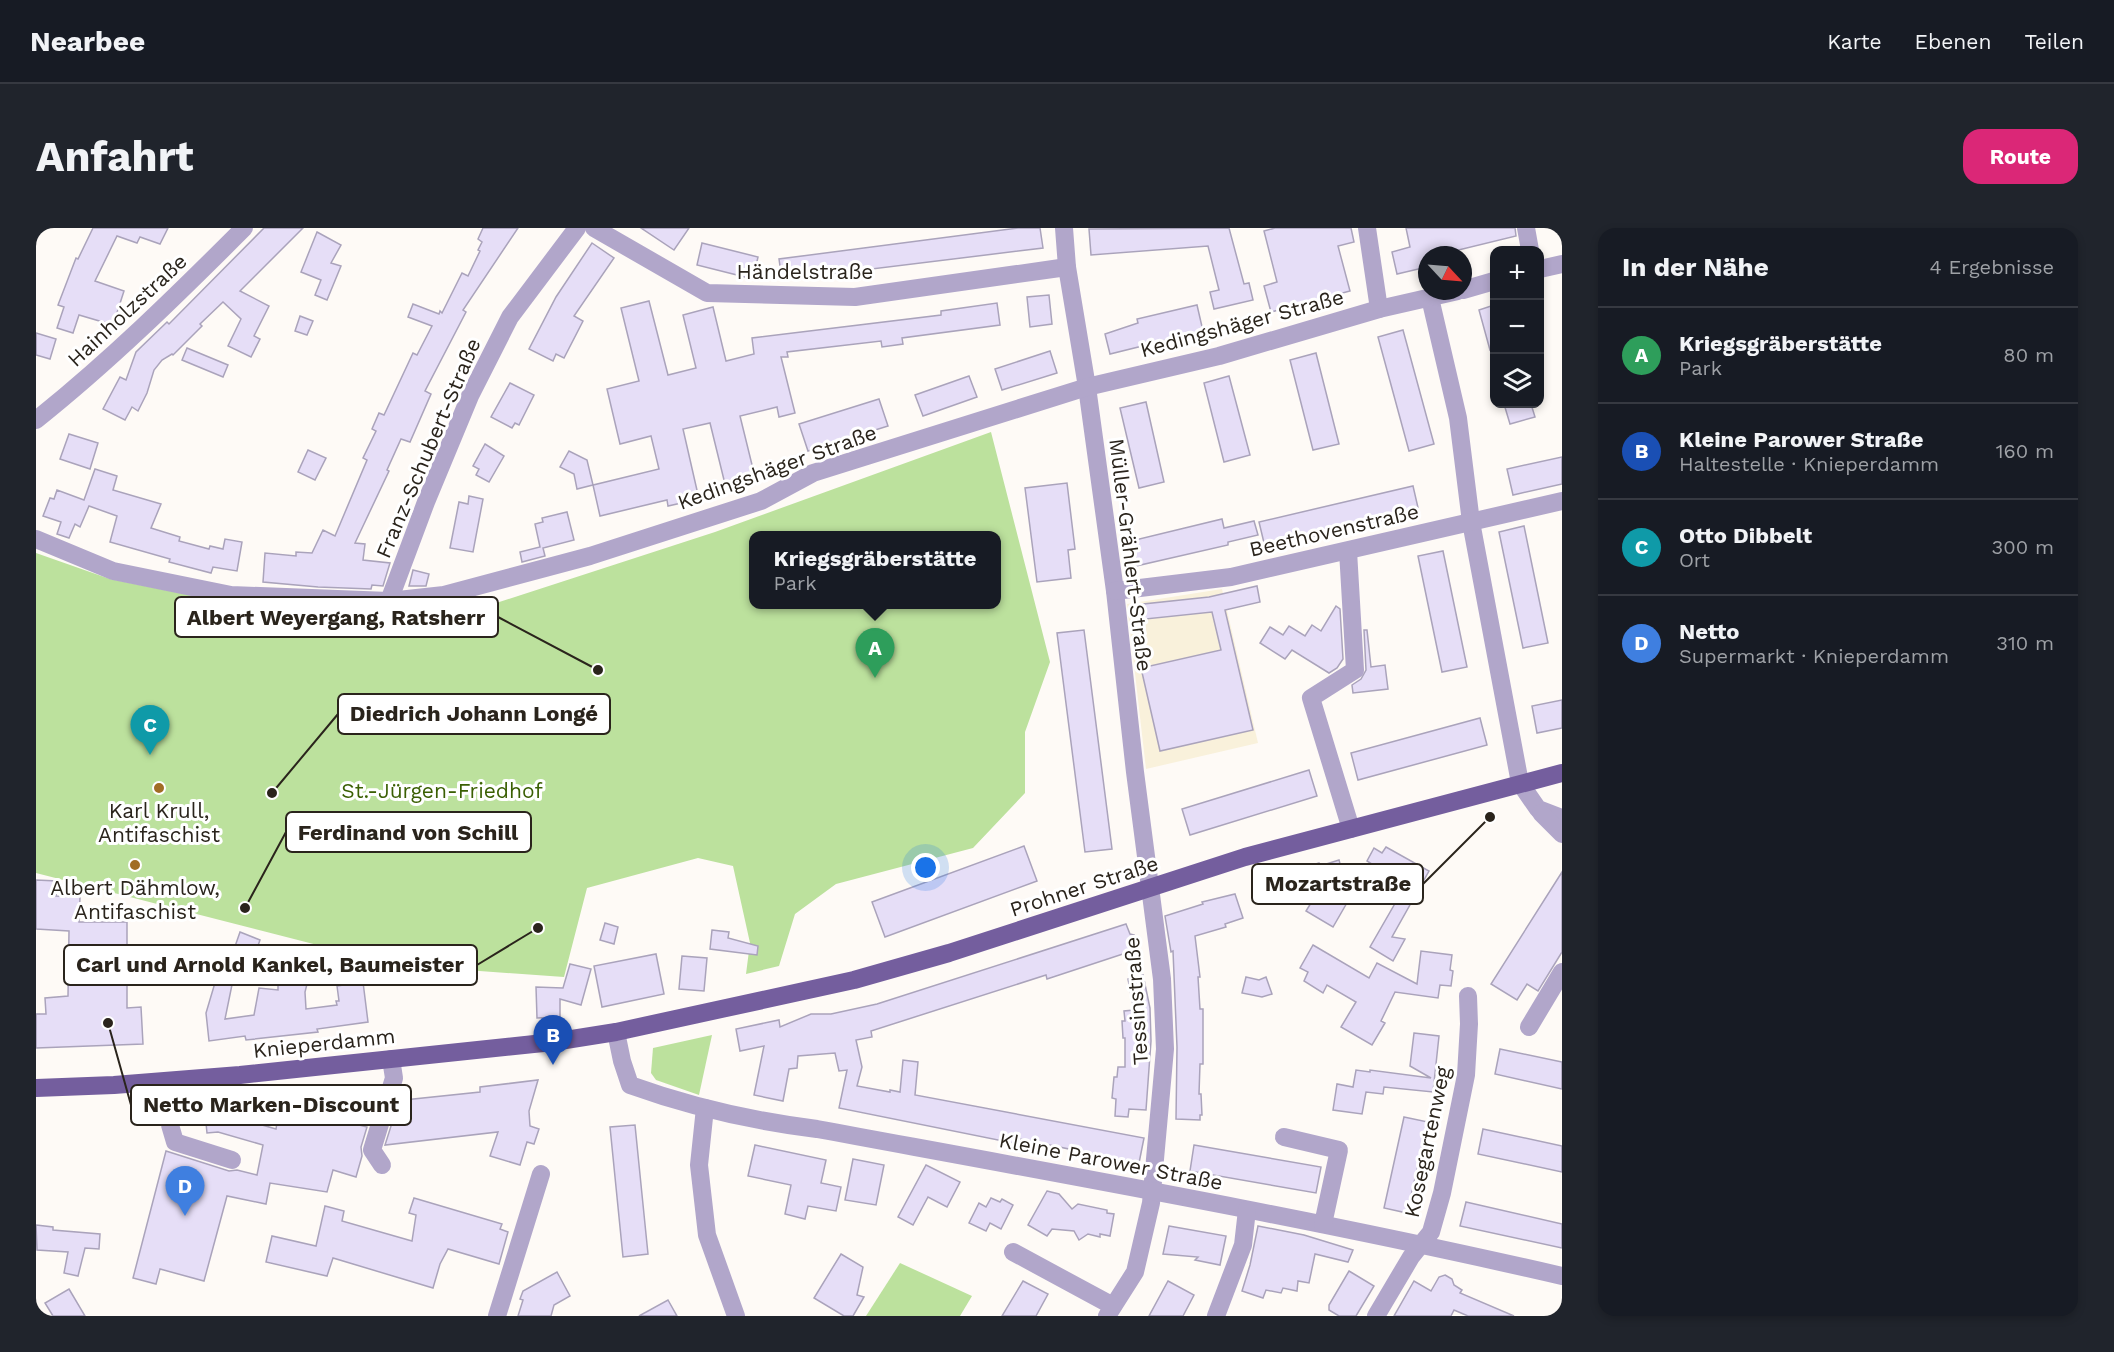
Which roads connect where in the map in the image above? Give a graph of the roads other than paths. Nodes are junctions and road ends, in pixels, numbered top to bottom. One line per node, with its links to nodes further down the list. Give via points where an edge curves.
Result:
1 (244, 228): 17 (street, Hainholzstraße, via 86,380)
2 (577, 228): 23 (street, Franz-Schubert-Straße, via 510,317 470,396)
3 (594, 228): 9 (street, Händelstraße, via 707,293 855,297)
4 (1064, 228): 9 (street, Müller-Grählert-Straße)
5 (1367, 228): 15 (street)
6 (1526, 228): 7 (street)
7 (1529, 246)
8 (1562, 264): 10 (street)
9 (1067, 267): 16 (street, Müller-Grählert-Straße)
10 (1544, 268)
11 (1490, 282): 12 (street)
12 (1472, 287)
13 (1421, 300): 15 (street, Kedingshäger Straße)
14 (1430, 300): 19 (street, via 1458,418)
15 (1379, 309): 16 (street, Kedingshäger Straße, via 1219,356)
16 (1087, 387): 22 (street, Müller-Grählert-Straße); 23 (street, Kedingshäger Straße, via 813,473 761,501 591,556 444,595)
17 (36, 420)
18 (1562, 501): 19 (street, Beethovenstraße)
19 (1471, 522): 21 (street, Beethovenstraße); 25 (street)
20 (36, 539): 23 (street, Kedingshäger Straße, via 113,571 231,595)
21 (1348, 551): 22 (street, Beethovenstraße, via 1231,577); 28 (street, via 1355,670 1311,698)
22 (1115, 591): 30 (street, Müller-Grählert-Straße)
23 (388, 601)
24 (1562, 774): 25 (main road, Prohner Straße)
25 (1520, 783): 26 (street); 28 (main road, Prohner Straße)
26 (1538, 809): 27 (street); 29 (street)
27 (1562, 818)
28 (1351, 829): 30 (main road, Prohner Straße, via 1245,857)
29 (1562, 834)
30 (1149, 889): 34 (main road, Prohner Straße, via 854,980); 43 (street, Tessinstraße, via 1162,979 1165,1050)
31 (1562, 972): 33 (street)
32 (1468, 996): 46 (street, Kosegartenweg, via 1466,1075 1442,1193 1431,1232)
33 (1529, 1027)
34 (616, 1032): 35 (main road, Knieperdamm); 37 (street, Kleine Parower Straße, via 630,1084)
35 (391, 1059): 36 (main road, Knieperdamm, via 114,1085); 41 (street, via 394,1078 372,1150)
36 (36, 1088)
37 (705, 1108): 43 (street, Kleine Parower Straße, via 760,1122); 51 (street, via 699,1166 707,1235)
38 (170, 1125): 40 (street, via 175,1142)
39 (1284, 1137): 45 (street, via 1339,1150)
40 (232, 1160)
41 (382, 1165)
42 (541, 1174): 50 (street)
43 (1153, 1191): 44 (street, Kleine Parower Straße); 49 (street, Tessinstraße, via 1135,1272)
44 (1246, 1210): 45 (street, Kleine Parower Straße); 52 (street, via 1243,1245)
45 (1323, 1224): 46 (street, Kleine Parower Straße)
46 (1422, 1245): 48 (street, Kleine Parower Straße); 53 (street, Kosegartenweg)
47 (1013, 1252): 49 (street)
48 (1562, 1276)
49 (1110, 1311)
50 (497, 1316)
51 (736, 1316)
52 (1216, 1316)
53 (1376, 1316)

